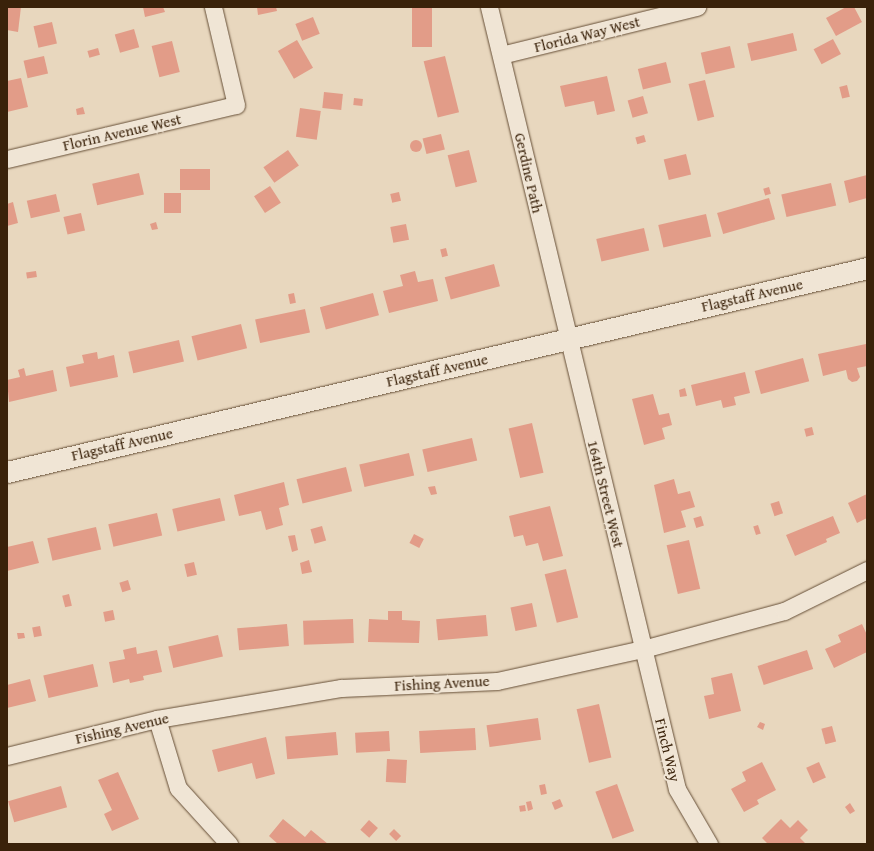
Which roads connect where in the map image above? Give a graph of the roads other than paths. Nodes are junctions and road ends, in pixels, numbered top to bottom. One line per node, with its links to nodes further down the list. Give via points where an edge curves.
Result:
1 (213, 7): 5 (street, Florin Avenue West, via 236,105)
2 (489, 7): 4 (street, Gerdine Path)
3 (697, 7): 4 (street, Florida Way West)
4 (501, 56): 7 (street, Gerdine Path)
5 (7, 159)
6 (867, 268): 7 (street, Flagstaff Avenue)
7 (568, 339): 8 (street, Flagstaff Avenue); 10 (street, 164th Street West)
8 (7, 472)
9 (867, 570): 10 (street, Fishing Avenue, via 784,611)
10 (643, 649): 11 (street, Fishing Avenue, via 497,681 341,688); 14 (street, Finch Way, via 677,789)
11 (157, 719): 12 (street, Fishing Avenue); 13 (street, via 178,788)
12 (7, 756)
13 (229, 844)
14 (709, 844)

